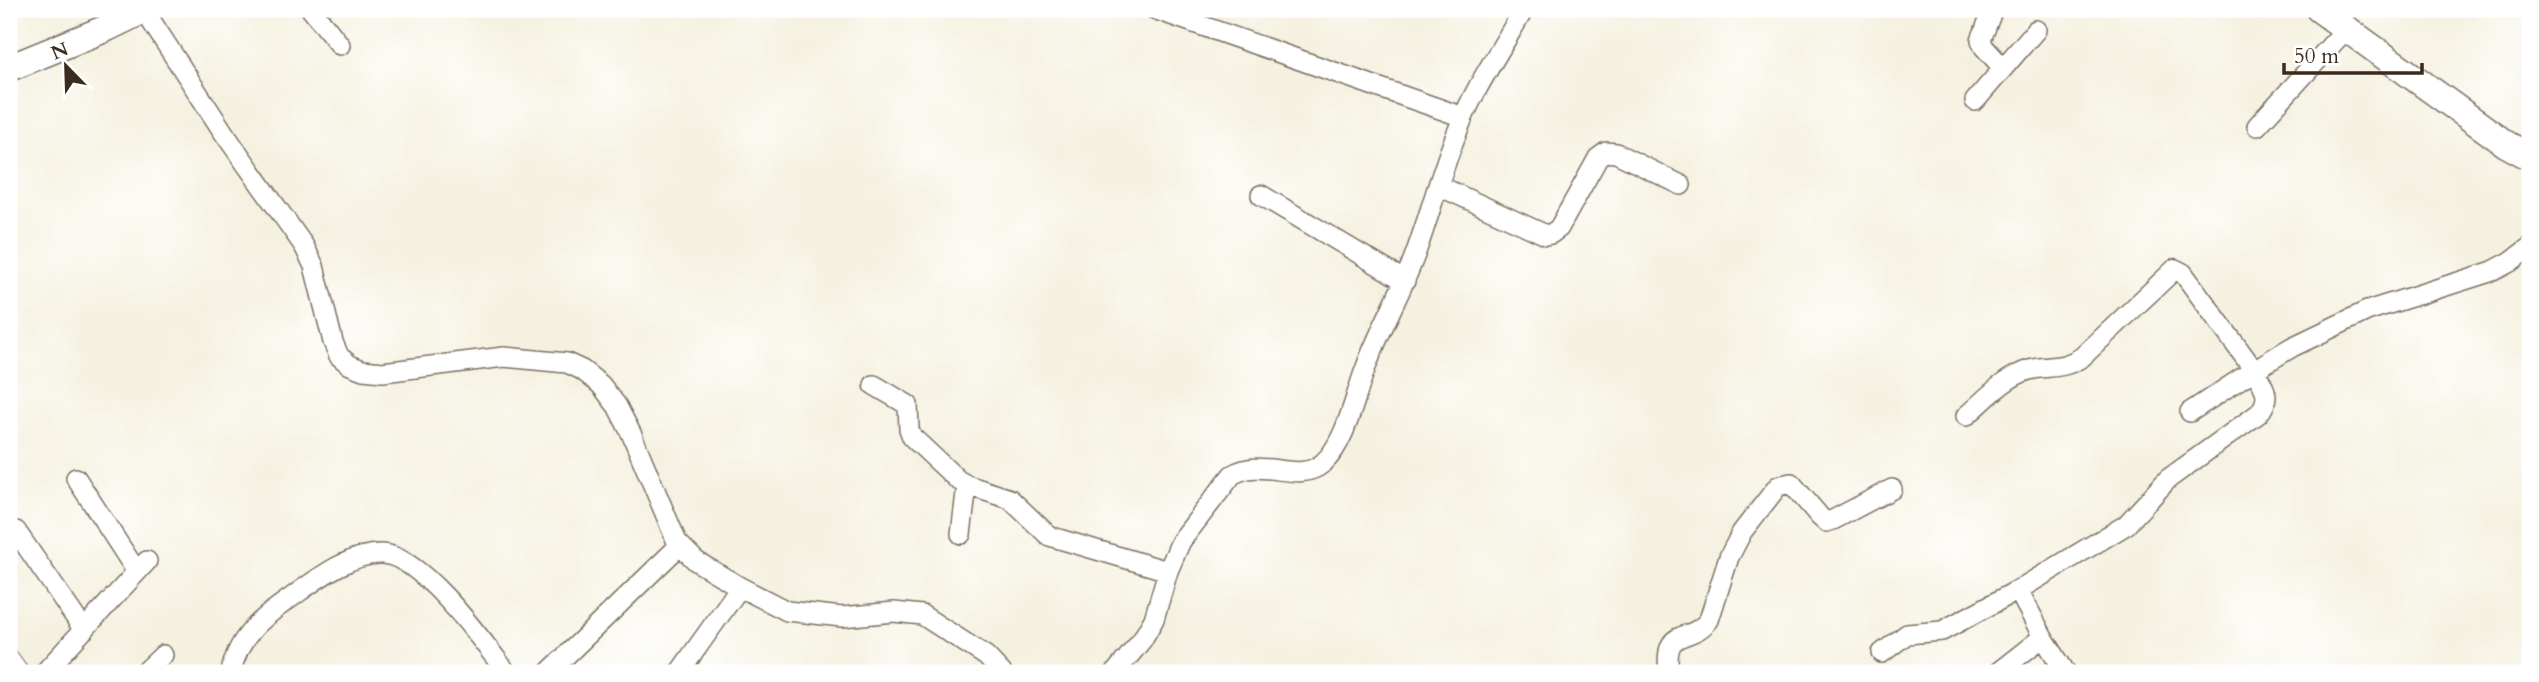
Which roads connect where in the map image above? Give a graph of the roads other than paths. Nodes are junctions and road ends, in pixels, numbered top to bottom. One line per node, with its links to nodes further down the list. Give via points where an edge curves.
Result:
1 (145, 9): 10 (main road); 30 (street, via 223,133 304,246 339,356 363,370 383,372 504,356 567,363 582,370 610,395 624,418)
2 (311, 9): 9 (street)
3 (1154, 9): 13 (street)
4 (1524, 9): 13 (street)
5 (1993, 9): 11 (street, via 1981,40)
6 (2319, 9): 7 (main road)
7 (2347, 28): 14 (street); 15 (main road)
8 (2036, 30): 11 (street)
9 (340, 45)
10 (9, 68)
11 (2003, 68): 12 (street)
12 (1975, 101)
13 (1463, 117): 16 (street)
14 (2257, 126)
15 (2530, 158)
16 (1439, 186): 17 (street, via 1546,235 1559,228 1598,158 1606,152); 20 (street)
17 (1681, 186)
18 (1261, 195): 20 (street)
19 (2530, 247): 21 (street, via 2493,271 2367,312)
20 (1405, 281): 31 (street, via 1380,332 1344,428 1324,463 1308,472 1257,467 1232,475 1181,541)
21 (2254, 370): 23 (street); 24 (street, via 2183,272 2175,269 2082,357 2063,366 2016,375); 33 (street, via 2266,392 2258,414 2168,480 2126,525)
22 (874, 385): 26 (street, via 906,404 912,437)
23 (2190, 412)
24 (1966, 416)
25 (76, 478): 34 (street, via 142,567)
26 (967, 485): 29 (street); 31 (street, via 1010,499 1049,536)
27 (1892, 489): 48 (street, via 1826,522 1791,483 1778,485 1742,533 1709,620 1669,648)
28 (16, 531): 34 (street)
29 (961, 534)
30 (679, 546): 32 (street); 44 (street)
31 (1168, 571): 47 (street, via 1149,629)
32 (740, 587): 45 (street); 46 (street, via 801,613 922,615 986,656)
33 (2018, 590): 35 (street); 36 (street, via 1942,631 1907,634)
34 (84, 630): 40 (street)
35 (2043, 637): 49 (street); 50 (street)
36 (1882, 653)
37 (163, 655): 41 (street)
38 (9, 659): 39 (street)
39 (19, 673)
40 (44, 673)
41 (144, 673)
42 (231, 673): 43 (street, via 242,642 267,615 343,565 380,554 400,558 418,571 465,619)
43 (507, 673)
44 (548, 673)
45 (679, 673)
46 (1002, 673)
47 (1115, 673)
48 (1669, 673)
49 (1997, 673)
50 (2066, 673)

